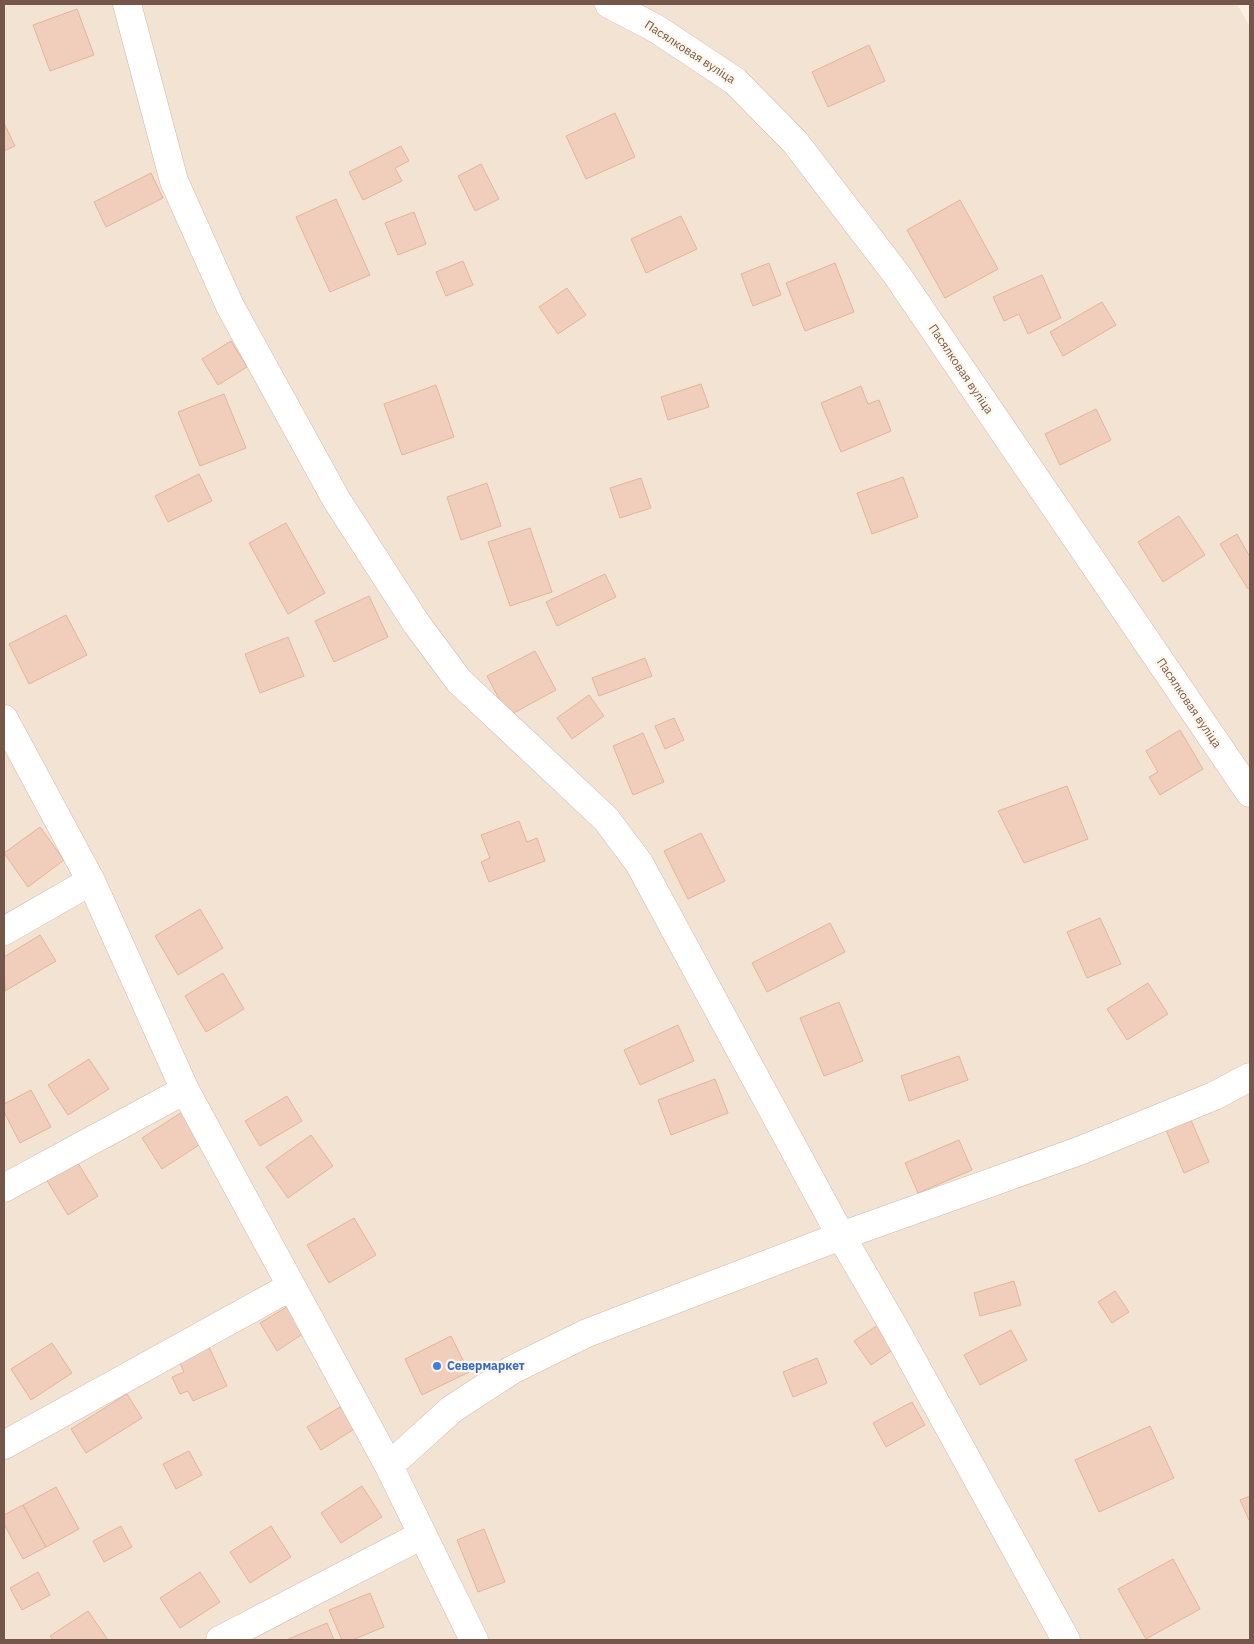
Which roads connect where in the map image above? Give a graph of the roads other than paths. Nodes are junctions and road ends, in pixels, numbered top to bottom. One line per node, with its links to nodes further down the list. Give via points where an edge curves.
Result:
1 (127, 4): 10 (street, via 174,181 230,306 336,499 416,623 459,681 606,820 639,863)
2 (609, 4): 4 (street, Пасялковая вуліца, via 655,28 735,81 795,142 897,275)
3 (4, 719): 5 (street)
4 (1250, 793)
5 (91, 881): 6 (street); 8 (street)
6 (4, 931)
7 (1250, 1077): 10 (street, via 1214,1096 1079,1151)
8 (185, 1090): 9 (street); 11 (street)
9 (4, 1188)
10 (841, 1236): 13 (street, via 587,1333 512,1370 452,1409); 17 (street)
11 (290, 1287): 12 (street); 13 (street)
12 (4, 1445)
13 (389, 1466): 14 (street)
14 (422, 1535): 15 (street); 16 (street)
15 (220, 1640)
16 (474, 1640)
17 (1066, 1640)

